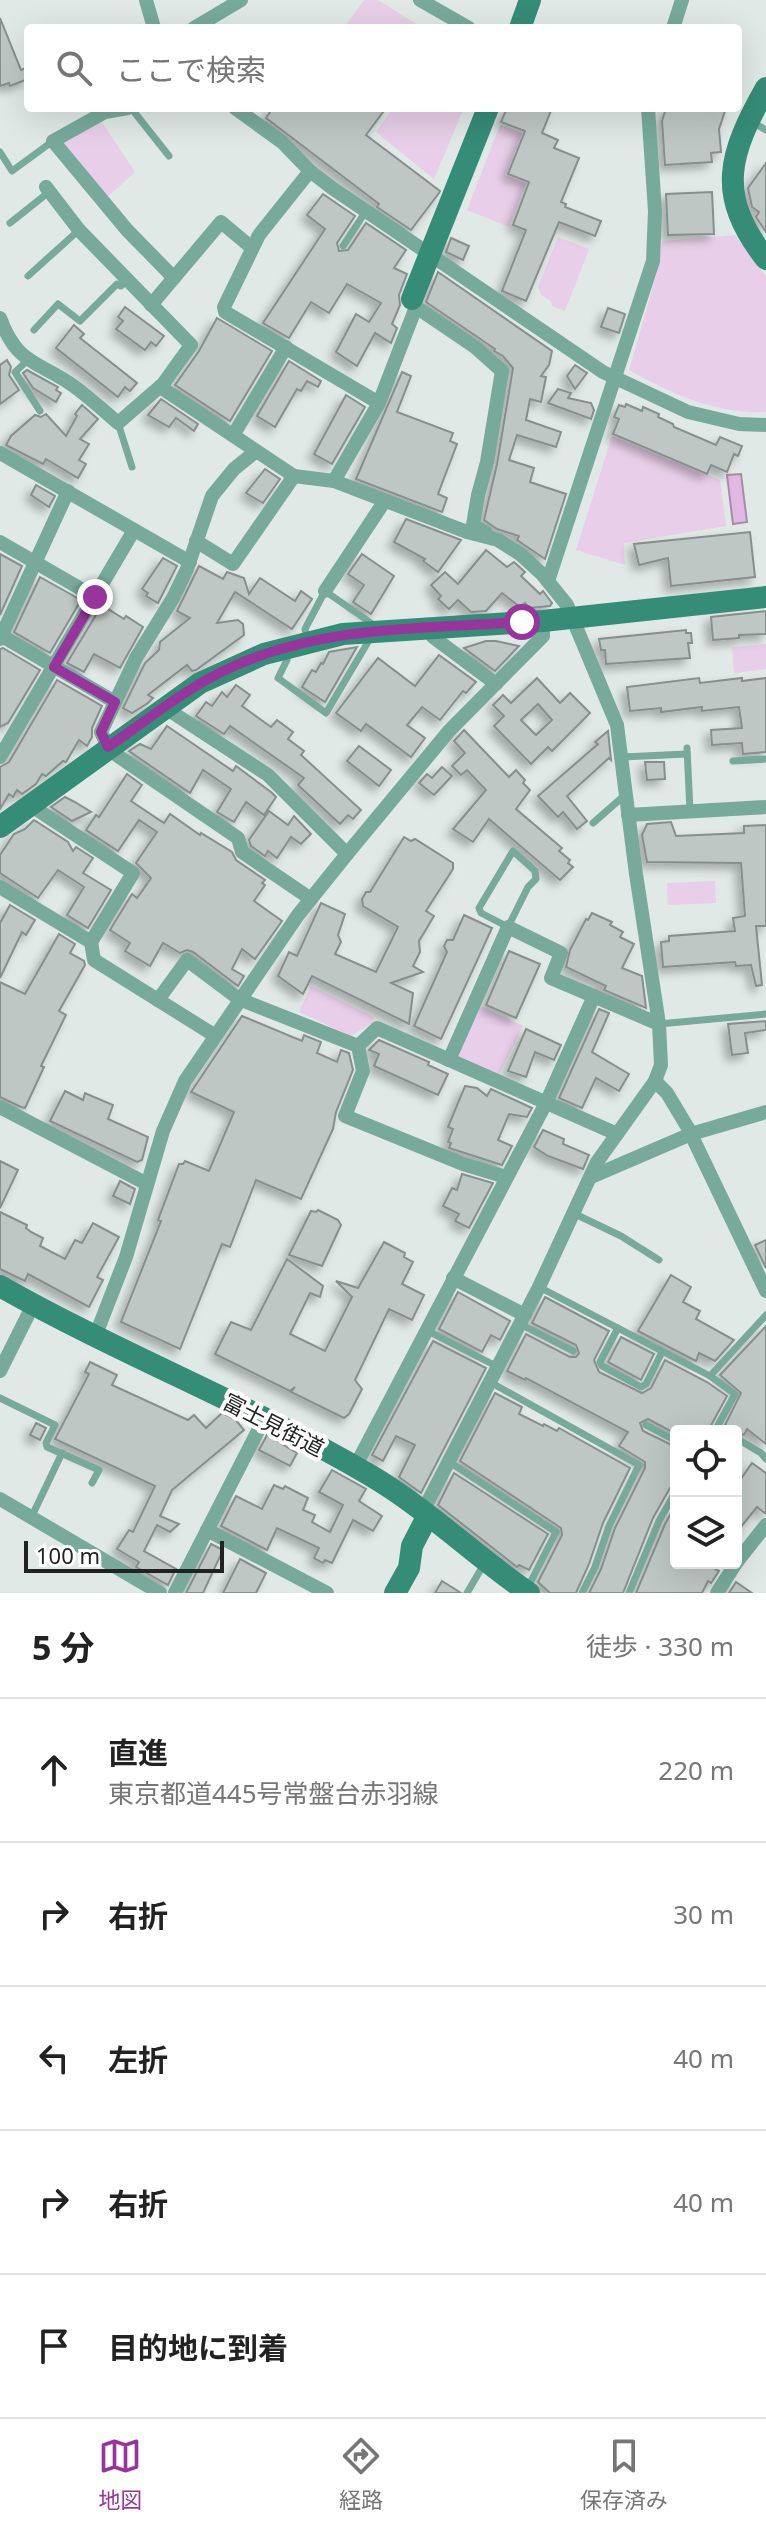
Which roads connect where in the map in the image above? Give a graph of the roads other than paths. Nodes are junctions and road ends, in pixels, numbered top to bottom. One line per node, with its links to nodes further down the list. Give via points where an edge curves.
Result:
1 (146, 0): 6 (street)
2 (241, 0): 7 (street)
3 (420, 0): 8 (street)
4 (530, 0): 9 (street)
5 (682, 0): 10 (street)
6 (153, 24)
7 (201, 24)
8 (462, 24)
9 (521, 24)
10 (674, 24)
11 (766, 88): 17 (street)
12 (105, 112): 18 (street)
13 (133, 112): 20 (lane)
14 (241, 112): 21 (street)
15 (486, 112): 28 (street)
16 (645, 112): 39 (street, via 655,211 653,261)
17 (757, 125): 29 (street, via 736,151 734,199 746,231)
18 (53, 141): 19 (lane, via 12,171); 31 (street)
19 (0, 152)
20 (169, 156)
21 (310, 171): 23 (street); 27 (street)
22 (48, 190): 24 (lane); 25 (street)
23 (366, 211): 26 (lane); 28 (street)
24 (10, 223)
25 (79, 230): 30 (lane); 32 (street)
26 (343, 246)
27 (252, 248): 31 (street, via 221,222); 37 (street, via 225,312)
28 (430, 254): 33 (street); 39 (street)
29 (766, 259)
30 (28, 276)
31 (174, 278): 34 (street)
32 (127, 280): 34 (street); 36 (lane, via 80,321 58,304)
33 (414, 303): 41 (street); 54 (street, via 502,371 473,525)
34 (151, 305): 40 (street, via 191,345)
35 (0, 318): 38 (street)
36 (34, 330)
37 (286, 347): 41 (street); 45 (street)
38 (27, 361): 42 (lane, via 15,372); 43 (street, via 73,385)
39 (615, 379): 44 (street, via 712,420); 59 (street)
40 (160, 387): 43 (street); 45 (street)
41 (379, 403): 50 (street)
42 (40, 411)
43 (118, 423): 48 (lane)
44 (766, 425)
45 (234, 434): 46 (street)
46 (255, 452): 49 (street); 55 (street, via 222,482)
47 (0, 453): 51 (street)
48 (132, 467)
49 (294, 476): 50 (street); 55 (street, via 233,564)
50 (334, 481): 52 (street)
51 (68, 491): 53 (street); 57 (street)
52 (384, 502): 54 (street); 60 (street)
53 (134, 530): 58 (street); 61 (street)
54 (498, 540): 59 (street)
55 (196, 541): 58 (street)
56 (0, 542): 57 (street)
57 (35, 562): 61 (street); 67 (street)
58 (190, 562): 71 (street)
59 (548, 581): 63 (street)
60 (325, 591): 66 (lane, via 371,623); 68 (lane)
61 (95, 597): 69 (street)
62 (766, 597): 63 (street)
63 (573, 618): 64 (street); 76 (street, via 617,725)
64 (543, 621): 65 (street); 70 (street, via 543,636)
65 (431, 629): 66 (street); 70 (street, via 433,637)
66 (370, 631): 68 (street); 68 (lane, via 326,713 278,678)
67 (1, 637): 69 (street)
68 (298, 643): 72 (street, via 231,667)
69 (54, 667): 71 (street); 73 (street)
70 (496, 684): 86 (street, via 449,731)
71 (115, 702): 74 (street, via 101,732)
72 (164, 707): 74 (street); 86 (street, via 268,775)
73 (6, 734): 75 (street)
74 (108, 747): 80 (street); 88 (street, via 238,838 242,852)
75 (0, 757)
76 (620, 757): 79 (street); 82 (lane, via 687,751)
77 (766, 759): 78 (lane)
78 (733, 761)
79 (625, 795): 83 (street); 84 (lane)
80 (30, 805): 85 (street); 90 (street, via 133,873)
81 (766, 807): 82 (street)
82 (690, 811): 83 (street)
83 (628, 815): 95 (street)
84 (593, 823)
85 (0, 827)
86 (347, 854): 88 (street)
87 (0, 887): 90 (street)
88 (311, 899): 92 (street)
89 (508, 927): 89 (lane, via 479,908 513,851 535,871 536,879); 91 (street, via 561,953 551,978); 98 (street)
90 (91, 942): 93 (street, via 94,960)
91 (594, 996): 95 (street); 100 (street)
92 (239, 999): 93 (street, via 187,960); 96 (street); 97 (street)
93 (158, 1000): 96 (street)
94 (766, 1014): 95 (lane)
95 (659, 1024): 99 (street, via 661,1065)
96 (214, 1035): 107 (street, via 178,1094)
97 (358, 1046): 98 (street, via 377,1028); 105 (street, via 363,1071 345,1116)
98 (449, 1060): 100 (street)
99 (655, 1081): 103 (street); 104 (street)
100 (546, 1103): 103 (street); 105 (street)
101 (0, 1107): 107 (street)
102 (766, 1112): 104 (street)
103 (617, 1134): 106 (street)
104 (691, 1134): 106 (street); 113 (street)
105 (506, 1177): 110 (street)
106 (591, 1177): 108 (street)
107 (147, 1184): 119 (street)
108 (573, 1213): 109 (lane); 112 (street)
109 (659, 1260)
110 (453, 1278): 116 (street); 118 (street)
111 (0, 1286): 114 (street, 富士見街道)
112 (539, 1287): 116 (street); 117 (lane)
113 (766, 1291)
114 (33, 1305): 119 (street, 富士見街道); 123 (street)
115 (766, 1315): 124 (lane)
116 (523, 1319): 120 (lane); 122 (street)
117 (618, 1328): 121 (lane); 121 (lane, via 602,1366 641,1387)
118 (426, 1330): 122 (lane); 135 (street)
119 (95, 1337): 127 (street, 富士見街道)
120 (573, 1351)
121 (662, 1352): 124 (lane)
122 (498, 1367): 125 (street)
123 (0, 1371)
124 (710, 1376): 129 (lane, via 735,1394)
125 (490, 1382): 134 (street); 153 (lane, via 639,1465)
126 (0, 1398): 132 (lane, via 55,1425 46,1443)
127 (264, 1419): 135 (street, 富士見街道); 142 (street)
128 (646, 1425): 130 (lane)
129 (721, 1425)
130 (670, 1438)
131 (742, 1442): 133 (lane)
132 (62, 1453): 136 (lane, via 99,1470); 140 (lane)
133 (766, 1459)
134 (448, 1461): 139 (street); 147 (lane, via 556,1532)
135 (355, 1467): 139 (street, 富士見街道)
136 (92, 1483)
137 (673, 1497): 154 (lane)
138 (0, 1499): 140 (street)
139 (425, 1515): 145 (street, 富士見街道); 151 (street, via 409,1568)
140 (31, 1518): 148 (street)
141 (766, 1525): 143 (street)
142 (207, 1530): 149 (street); 150 (street)
143 (761, 1542): 144 (street)
144 (742, 1558)
145 (485, 1562): 147 (street, 富士見街道); 152 (lane)
146 (732, 1569): 155 (street)
147 (528, 1592)
148 (160, 1593)
149 (175, 1593)
150 (327, 1593)
151 (395, 1593)
152 (467, 1593)
153 (582, 1593)
154 (629, 1593)
155 (717, 1593)

